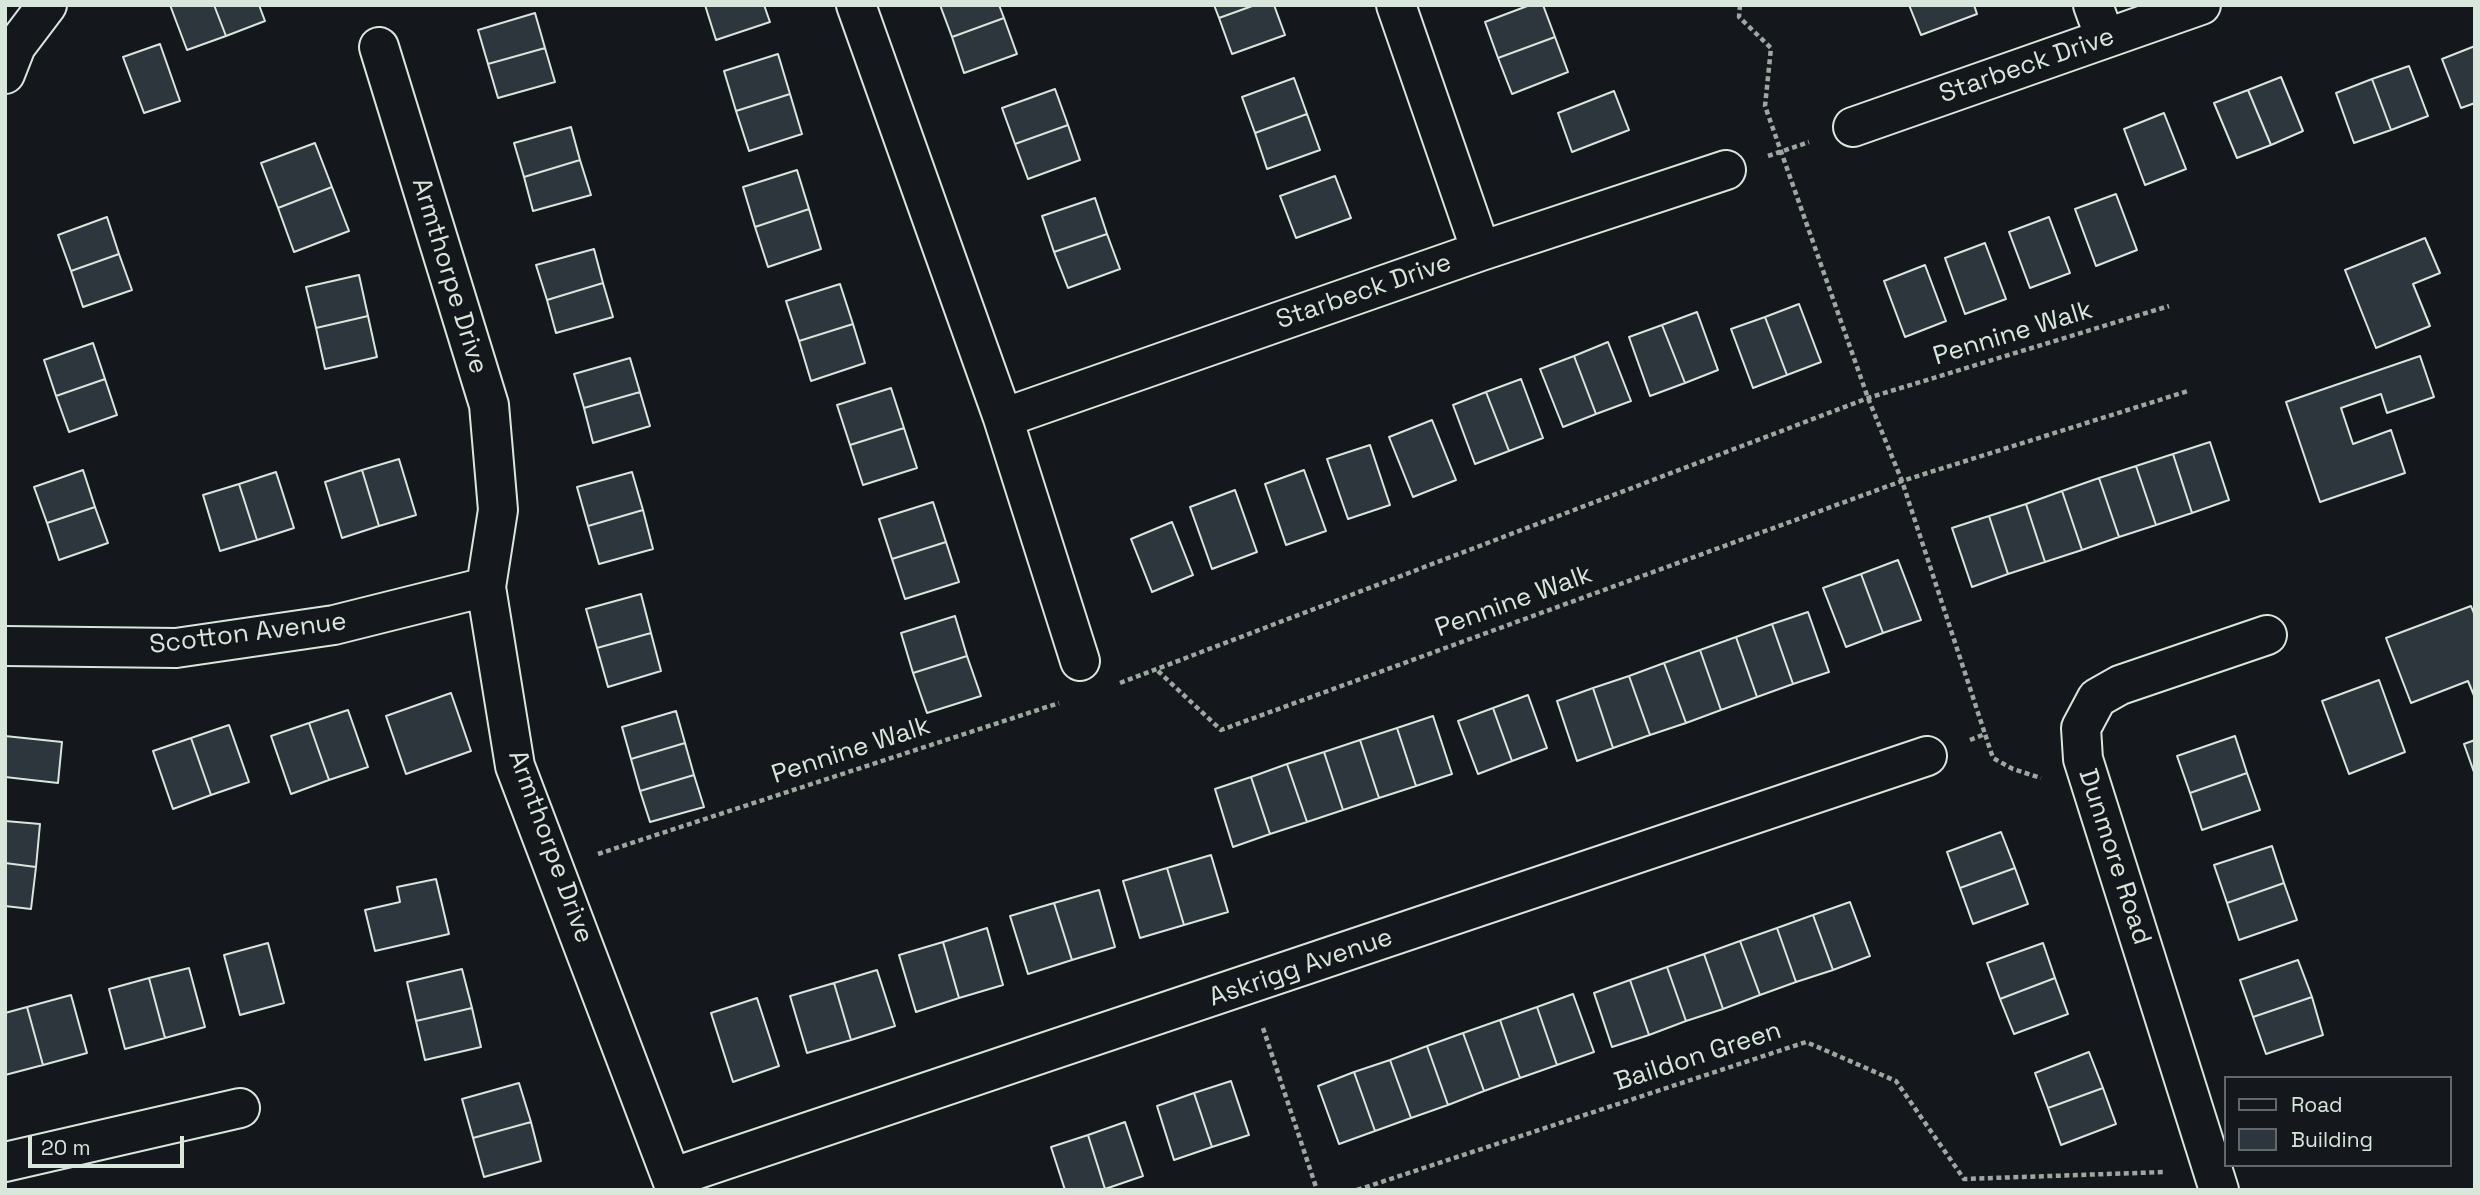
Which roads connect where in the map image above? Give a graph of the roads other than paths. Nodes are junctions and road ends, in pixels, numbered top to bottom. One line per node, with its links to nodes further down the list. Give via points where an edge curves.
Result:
1 (47, 5): 7 (street)
2 (856, 5): 11 (street)
3 (1396, 5): 10 (street)
4 (2201, 5): 5 (street, Starbeck Drive)
5 (2099, 22): 8 (street, Starbeck Drive)
6 (379, 47): 12 (street, Armthorpe Drive, via 489,405 498,510)
7 (9, 54)
8 (1853, 127)
9 (1726, 170): 10 (street, Starbeck Drive)
10 (1481, 251): 11 (street, Starbeck Drive)
11 (1003, 418): 15 (street)
12 (486, 587): 14 (street, Scotton Avenue, via 334,625 176,648); 20 (street, Armthorpe Drive, via 515,766)
13 (2267, 635): 19 (street, Dunmore Road, via 2120,685 2097,698 2081,728 2083,759 2094,796)
14 (5, 646)
15 (1080, 661)
16 (1927, 756): 20 (street, Askrigg Avenue)
17 (240, 1108): 18 (street)
18 (5, 1162)
19 (2217, 1180)
20 (675, 1183)

